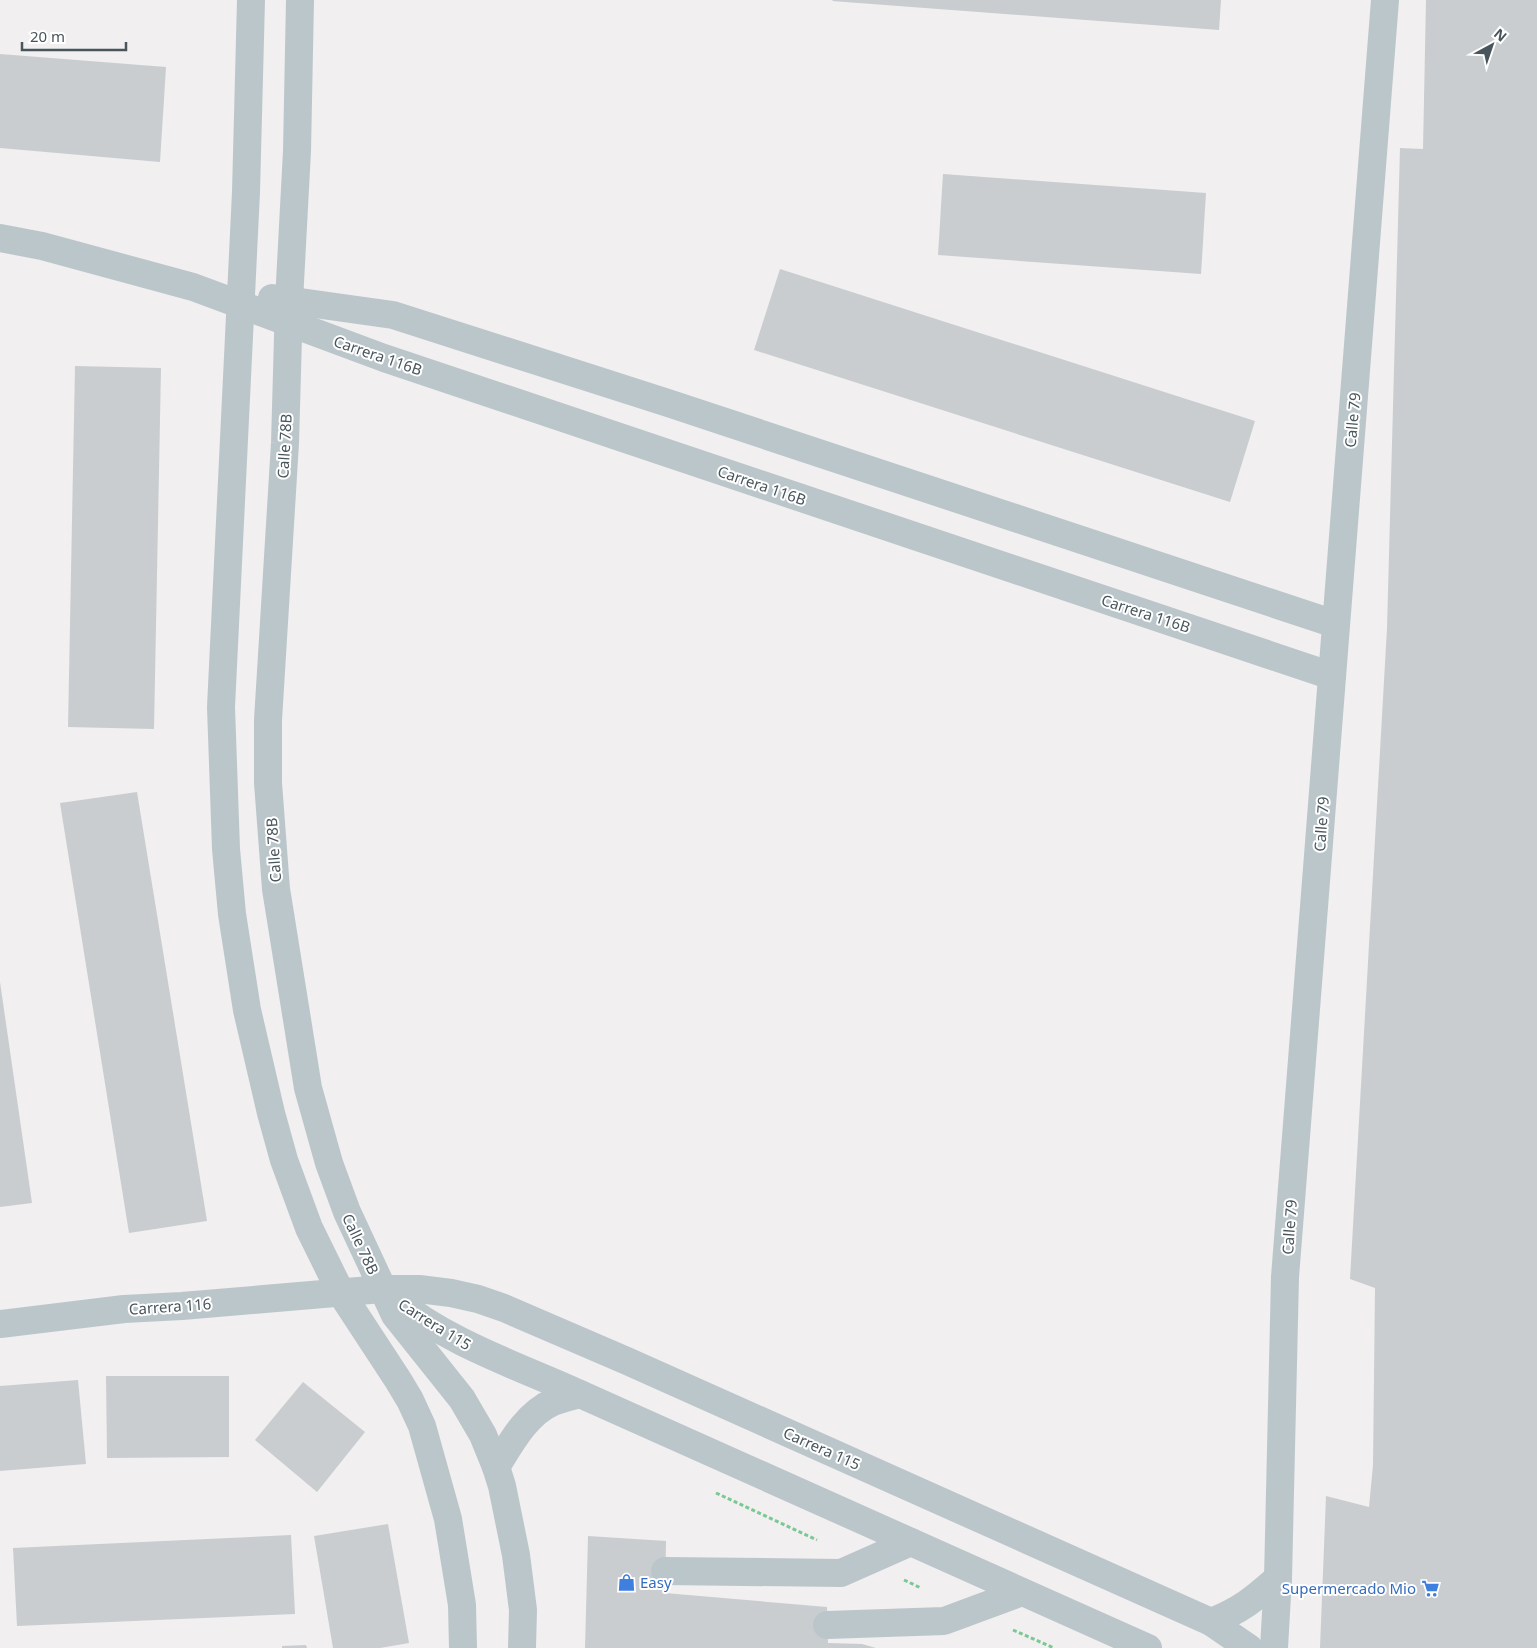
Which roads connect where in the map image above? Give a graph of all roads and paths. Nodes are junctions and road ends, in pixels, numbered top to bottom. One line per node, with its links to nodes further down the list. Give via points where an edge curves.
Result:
1 (251, 0): 5 (street)
2 (300, 0): 6 (street, Calle 78B)
3 (1385, 0): 7 (street, Calle 79)
4 (0, 238): 5 (street, Carrera 116B, via 42,246)
5 (240, 299): 6 (street, Carrera 116B); 10 (street, via 221,707 226,849 232,914 247,1010 284,1160 309,1228)
6 (289, 312): 7 (street, Carrera 116B, via 393,315); 8 (street, Carrera 116B, via 384,358); 9 (street, Calle 78B, via 268,720 268,783 276,889 308,1088 329,1163)
7 (1335, 624): 8 (street, Calle 79)
8 (1332, 676): 16 (street, Calle 79, via 1285,1277)
9 (382, 1290): 10 (street, Carrera 115); 12 (street, Carrera 115, via 443,1333); 13 (street, Calle 78B, via 395,1315 462,1399 483,1435); 18 (street, Carrera 115, via 451,1292 504,1308)
10 (341, 1293): 11 (street, Carrera 116, via 124,1309); 20 (street, via 398,1380 422,1426 448,1518 462,1605)
11 (0, 1324)
12 (580, 1394): 13 (street, via 553,1402 538,1411 521,1428); 14 (street, Carrera 115)
13 (496, 1467): 21 (street, Calle 78B, via 516,1555 523,1610)
14 (911, 1542): 15 (street, via 841,1573); 17 (street, Carrera 115)
15 (665, 1571)
16 (1278, 1578): 18 (street, via 1247,1605); 24 (street, Calle 79)
17 (1022, 1592): 19 (street, via 944,1621); 22 (street, Carrera 115)
18 (1211, 1622): 23 (street, Carrera 115)
19 (827, 1626)
20 (463, 1648)
21 (522, 1648)
22 (1148, 1648)
23 (1249, 1648)
24 (1274, 1648)

